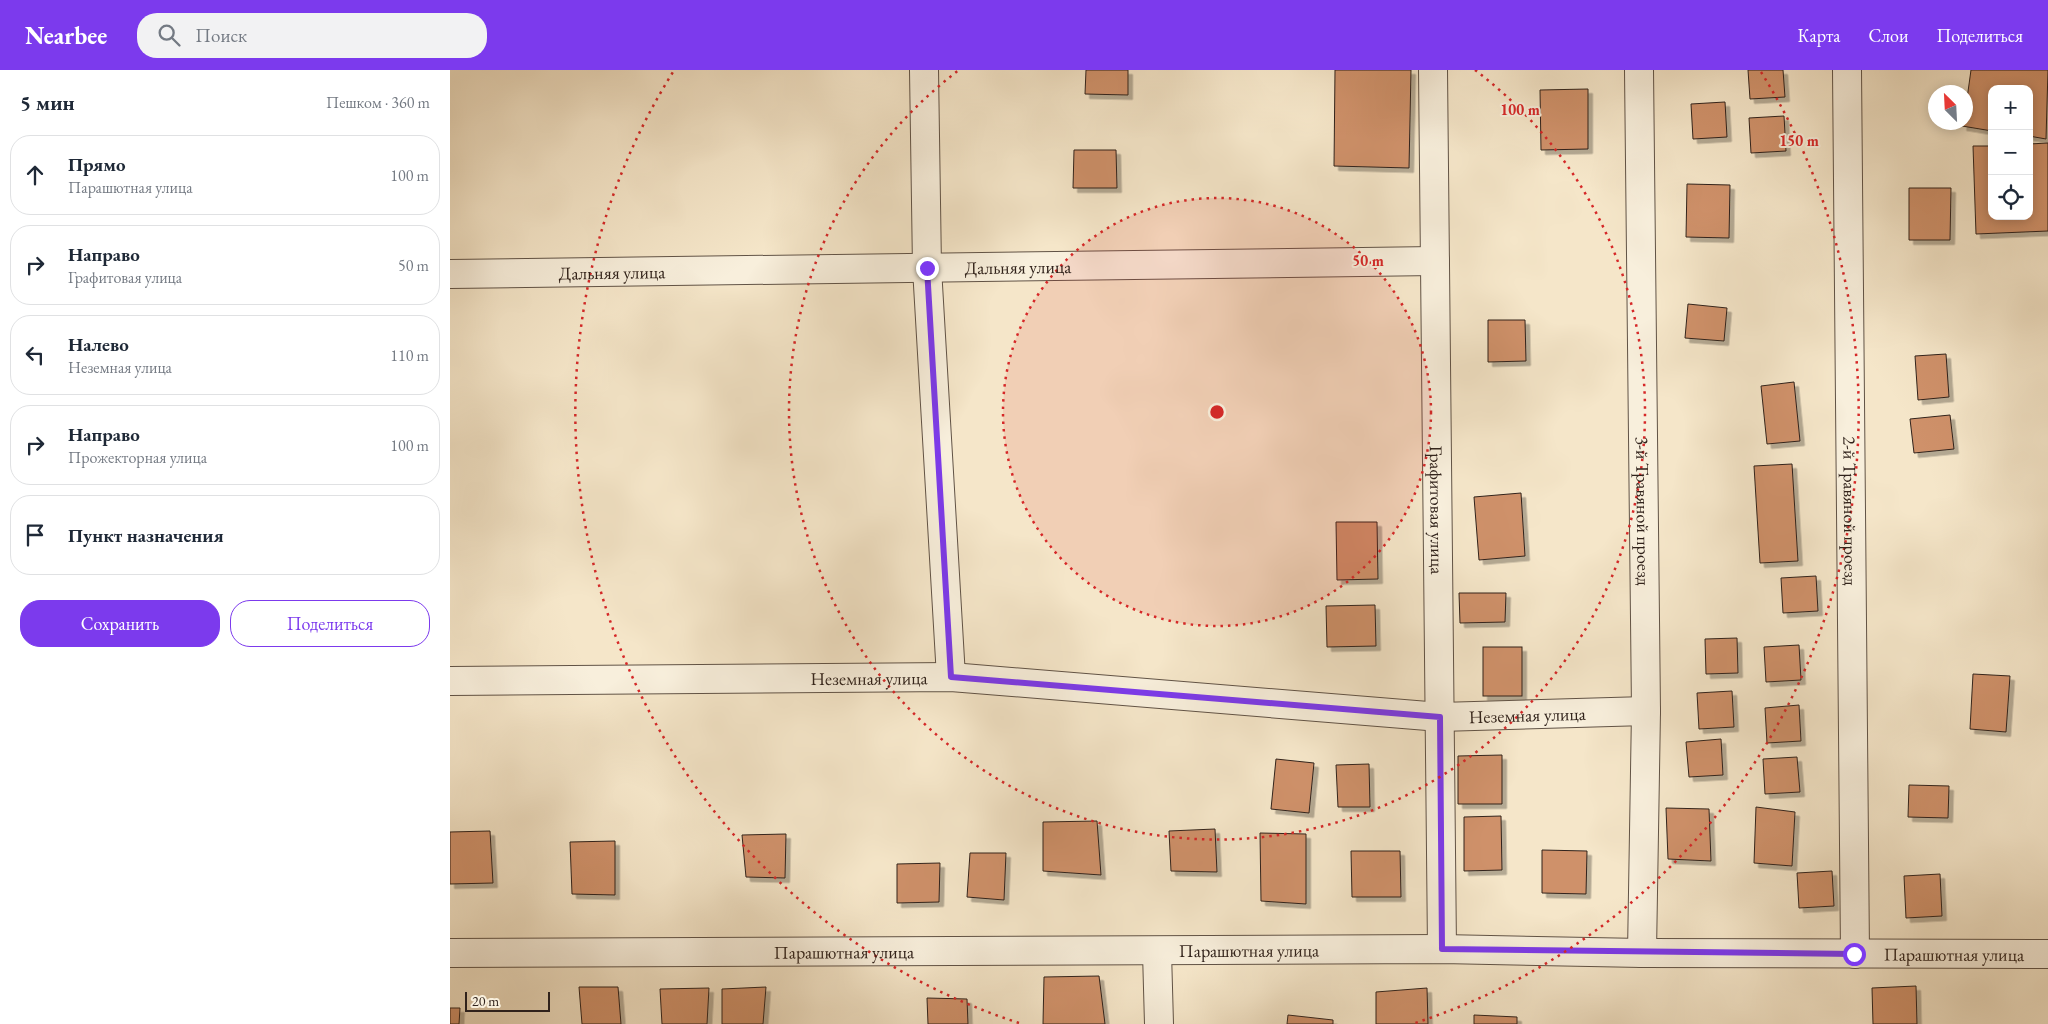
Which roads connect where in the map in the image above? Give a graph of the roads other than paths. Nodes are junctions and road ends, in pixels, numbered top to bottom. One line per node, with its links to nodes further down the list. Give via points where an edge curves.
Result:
1 (924, 70): 6 (street)
2 (1433, 70): 5 (street, Графитовая улица)
3 (1639, 70): 10 (street, 3-й Травяной проезд)
4 (1847, 70): 16 (street, 2-й Травяной проезд)
5 (1435, 261): 6 (street, Дальняя улица); 11 (street, Графитовая улица)
6 (927, 268): 7 (street, Дальняя улица); 8 (street)
7 (450, 274)
8 (951, 677): 9 (street, Неземная улица); 11 (street, Неземная улица)
9 (450, 681)
10 (1646, 711): 11 (street, Неземная улица); 15 (street, 3-й Травяной проезд)
11 (1440, 717): 12 (street, Графитовая улица)
12 (1442, 949): 13 (street, Парашютная улица); 15 (street, Парашютная улица)
13 (1157, 952): 14 (street, Парашютная улица); 18 (street)
14 (450, 953)
15 (1642, 953): 16 (street, Парашютная улица)
16 (1854, 954): 17 (street, Парашютная улица)
17 (2048, 954)
18 (1159, 1024)

